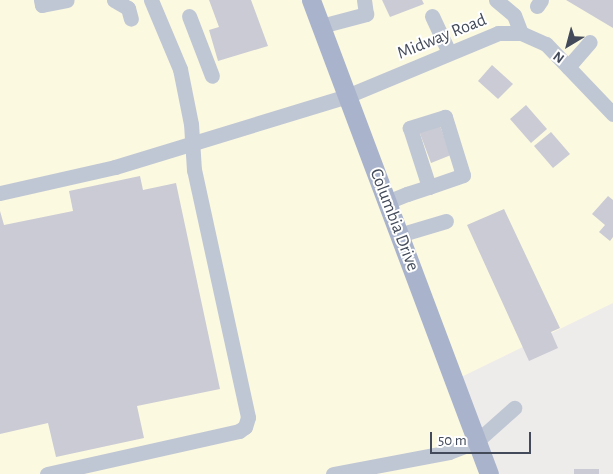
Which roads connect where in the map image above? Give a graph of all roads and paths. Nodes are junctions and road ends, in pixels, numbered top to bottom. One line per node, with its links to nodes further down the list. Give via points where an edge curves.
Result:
1 (41, 0): 2 (street, via 42,5)
2 (67, 0)
3 (114, 0): 10 (street, via 128,8)
4 (151, 0): 19 (street, via 180,69)
5 (311, 0): 11 (main road, Columbia Drive)
6 (364, 0): 11 (street, via 366,14)
7 (496, 0): 12 (street, via 514,15)
8 (189, 16): 16 (street)
9 (432, 16): 14 (street)
10 (131, 19)
11 (321, 26): 17 (main road, Columbia Drive)
12 (521, 33): 14 (street, Midway Road, via 498,33); 15 (street, Midway Road, via 546,44)
13 (590, 42): 15 (street)
14 (449, 52): 17 (street, Midway Road)
15 (568, 67): 18 (street, Midway Road, via 601,91)
16 (212, 76)
17 (348, 96): 19 (street, Midway Road); 22 (main road, Columbia Drive)
18 (613, 114)
19 (192, 143): 21 (street, Midway Road, via 115,167); 29 (street, via 194,170 248,417 245,427 239,431)
20 (429, 187): 20 (street, via 463,175 444,116 410,128); 22 (street)
21 (0, 193)
22 (387, 202): 24 (main road, Columbia Drive)
23 (446, 221): 24 (street)
24 (399, 234): 26 (main road, Columbia Drive)
25 (514, 408): 26 (street)
26 (477, 441): 27 (street); 31 (main road, Columbia Drive)
27 (385, 470): 28 (street)
28 (349, 473): 30 (street)
29 (47, 474)
30 (333, 474)
31 (489, 474)

